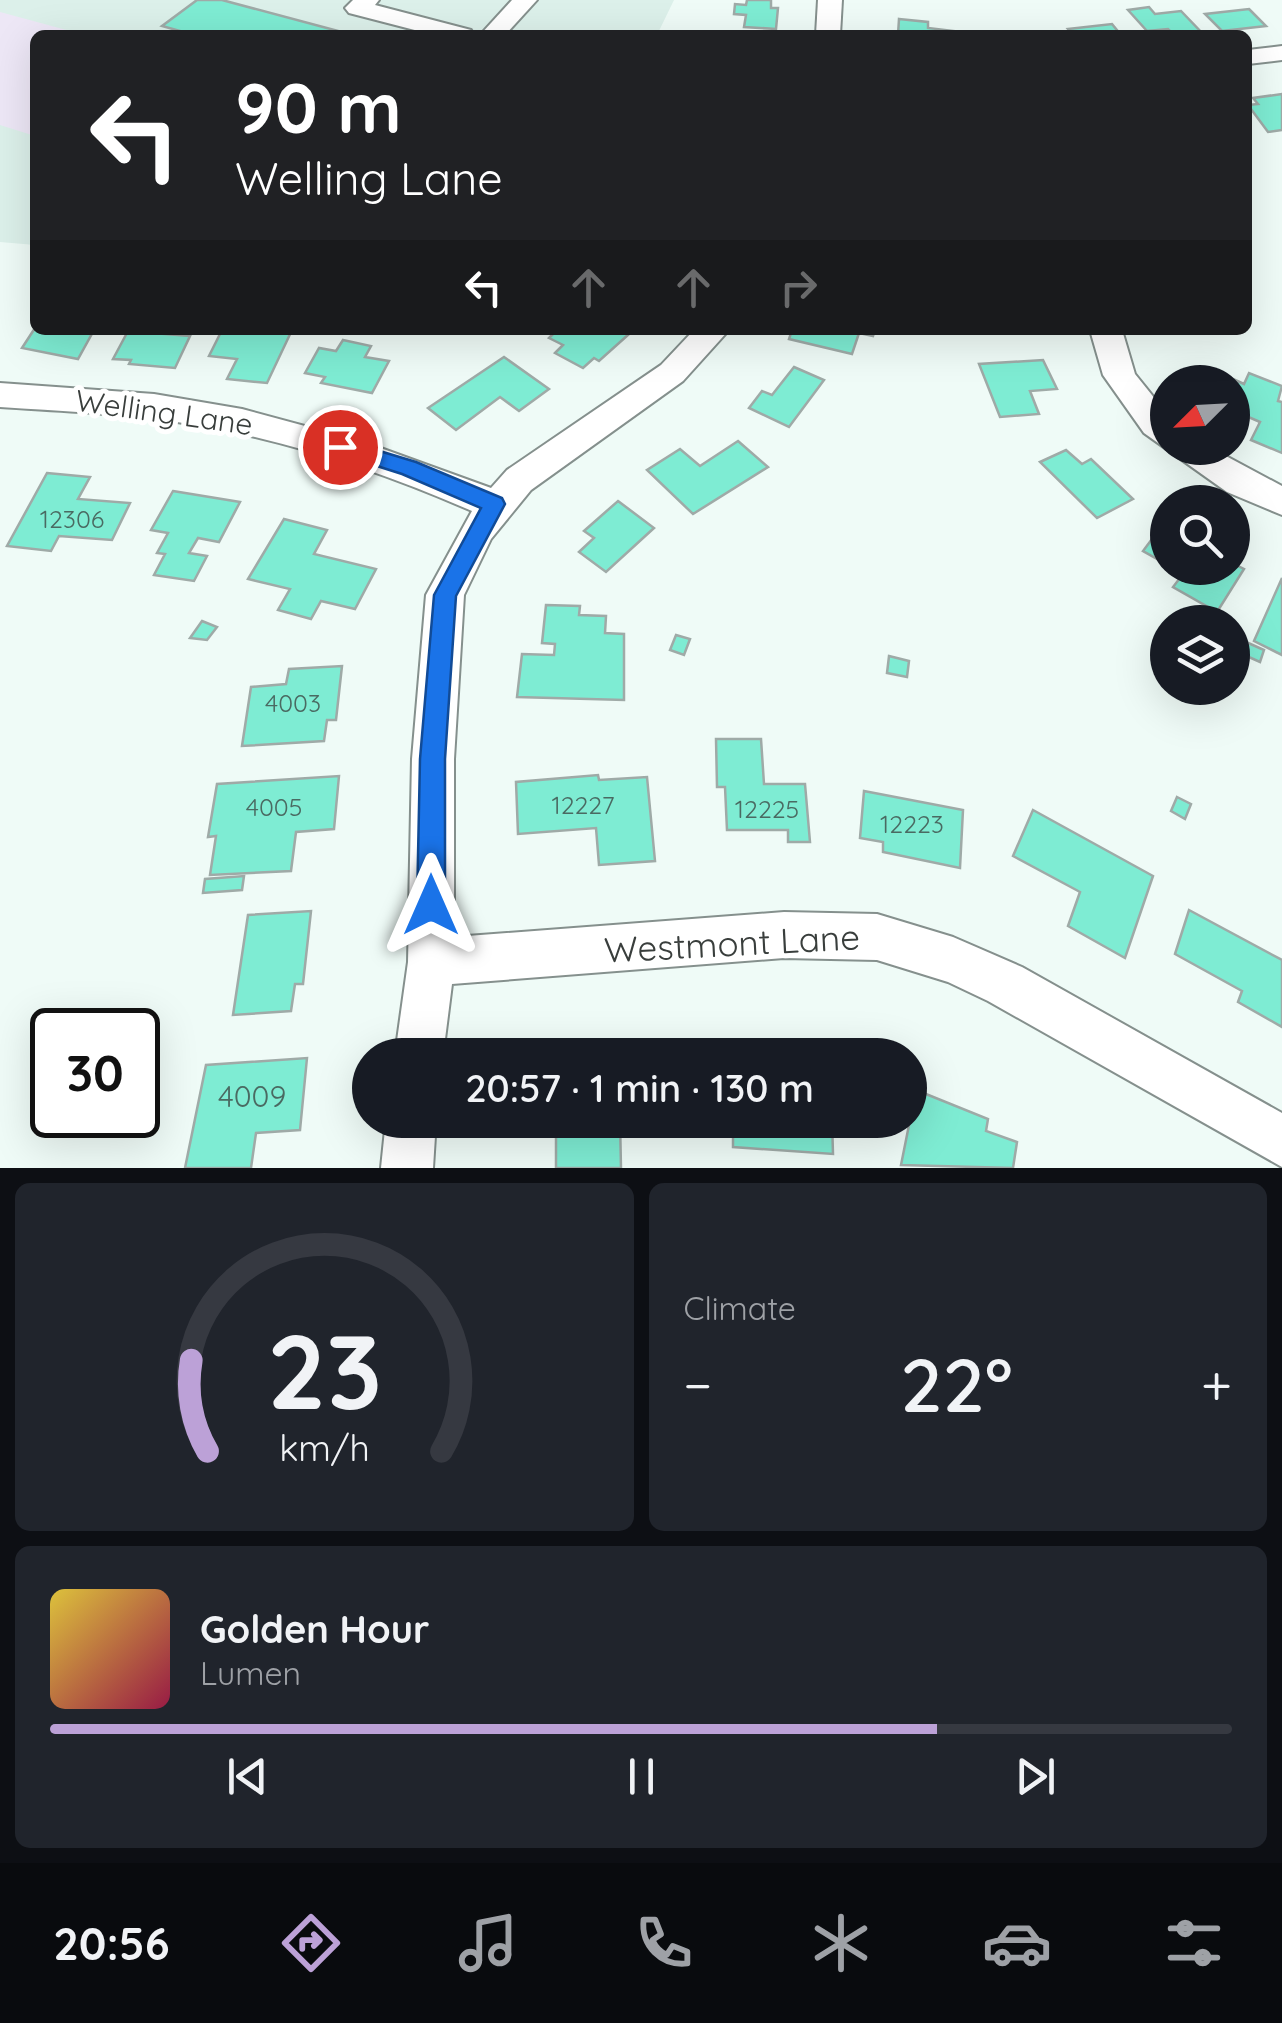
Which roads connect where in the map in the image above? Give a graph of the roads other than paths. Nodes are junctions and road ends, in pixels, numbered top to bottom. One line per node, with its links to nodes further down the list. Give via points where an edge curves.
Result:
1 (367, 0): 4 (street, via 358,8)
2 (525, 0): 5 (street)
3 (830, 0): 6 (street)
4 (443, 30)
5 (497, 30)
6 (828, 30)
7 (1282, 53): 8 (street)
8 (1252, 57)
9 (708, 335): 15 (street, via 672,373 536,466)
10 (1107, 335): 12 (street, via 1125,386)
11 (0, 396): 15 (street, Welling Lane, via 202,413 282,430 408,468)
12 (1150, 414)
13 (1212, 465): 14 (street)
14 (1282, 501)
15 (494, 504): 16 (street, via 445,595 432,759)
16 (431, 962): 17 (street); 19 (street, Westmont Lane, via 784,935 876,937 1004,984)
17 (421, 1038)
18 (410, 1138): 20 (street)
19 (1282, 1141)
20 (407, 1168)

